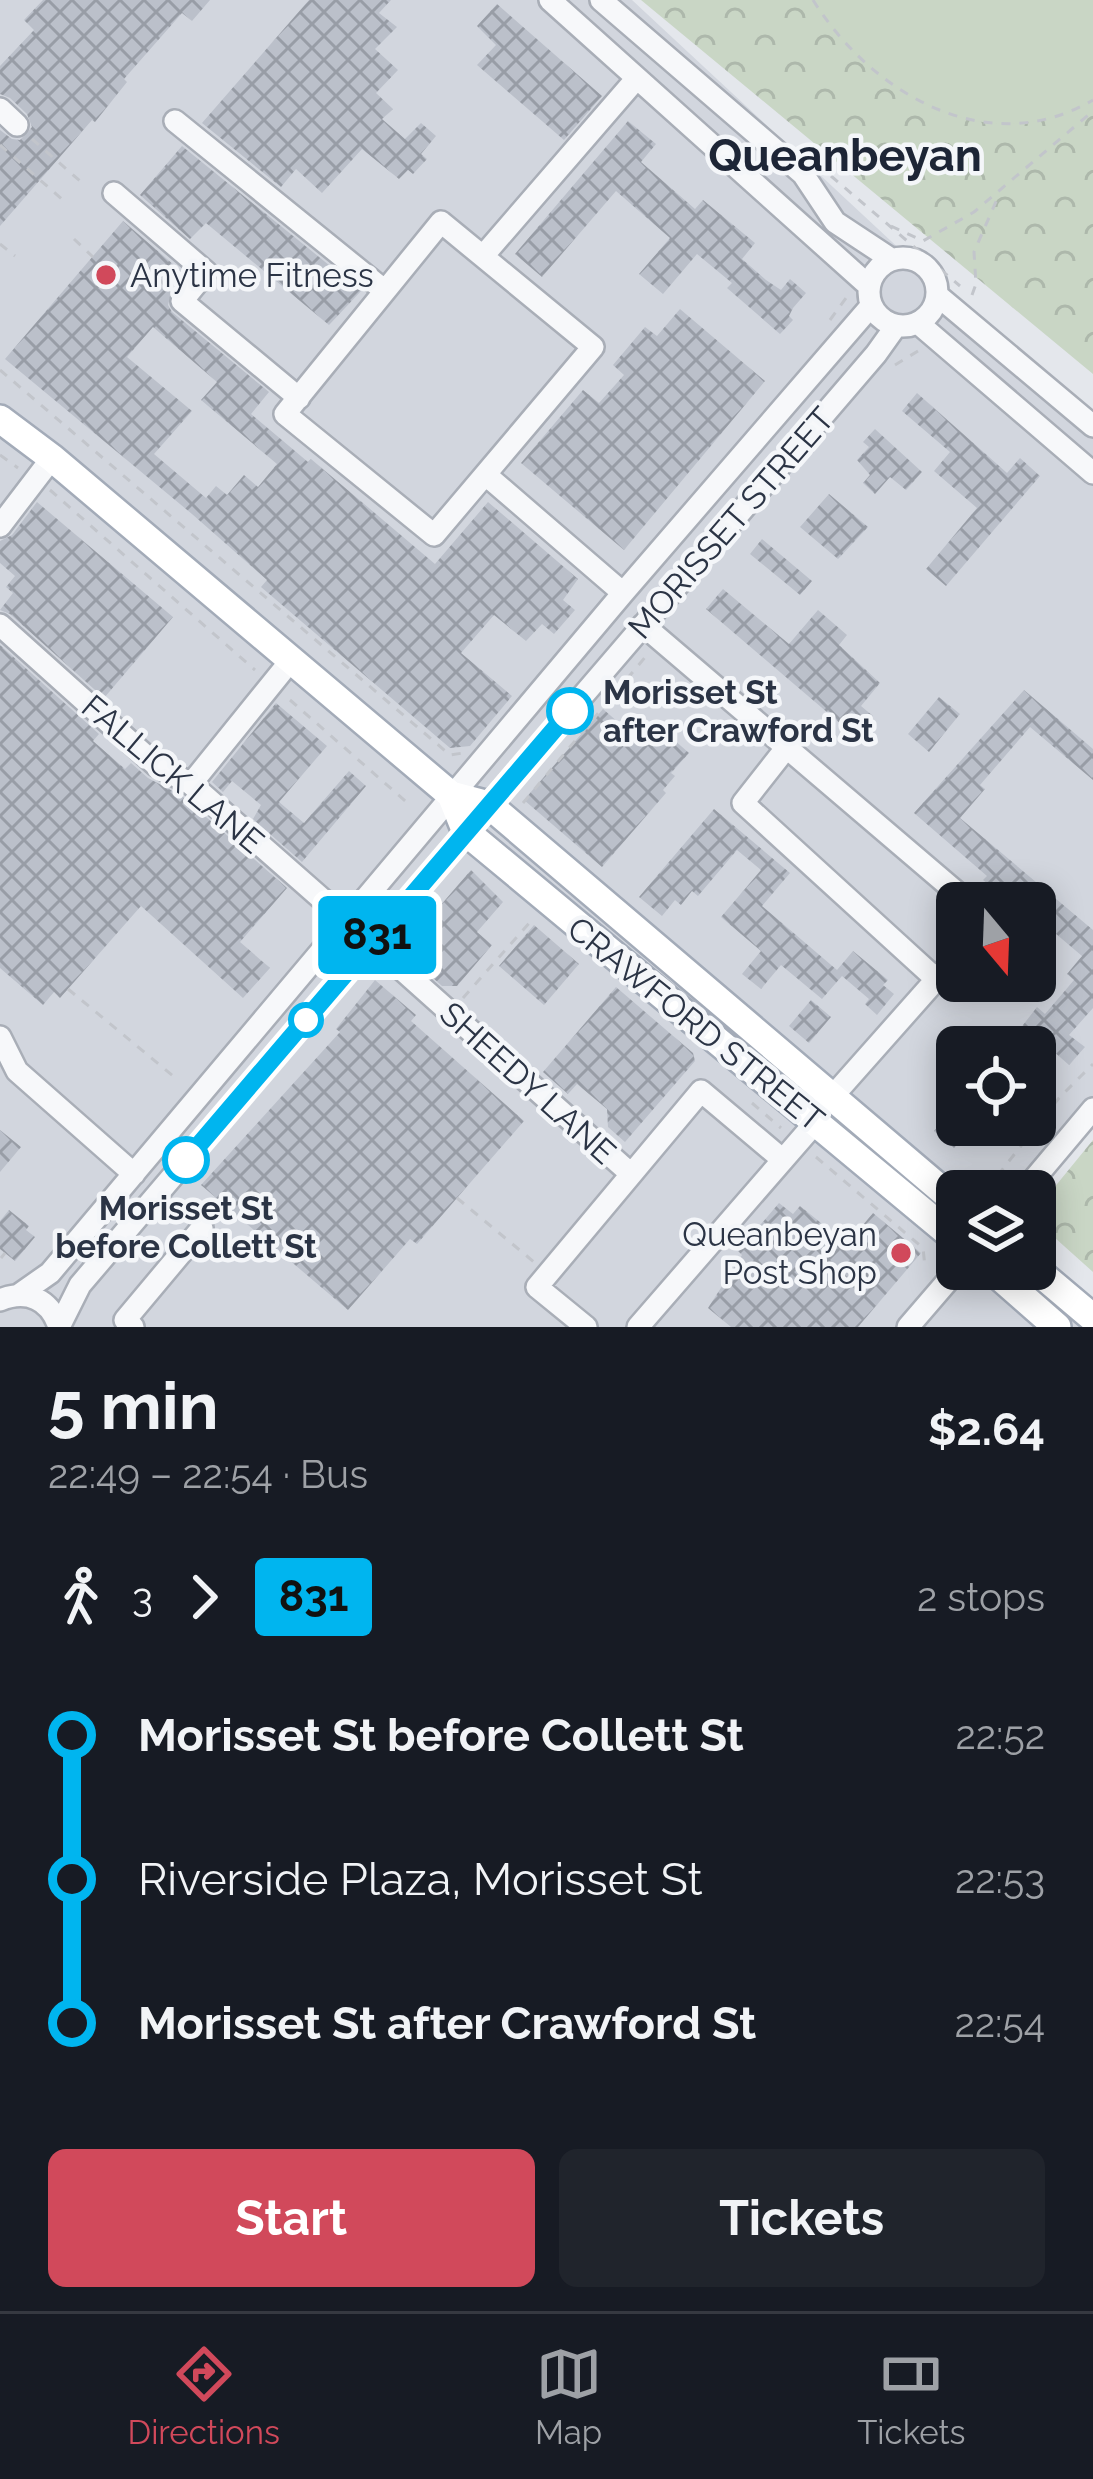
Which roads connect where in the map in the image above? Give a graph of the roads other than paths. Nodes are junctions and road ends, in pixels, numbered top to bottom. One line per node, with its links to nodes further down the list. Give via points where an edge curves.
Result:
1 (550, 0): 3 (street)
2 (601, 0): 7 (street, via 803,175 835,222)
3 (637, 77): 6 (street); 9 (street)
4 (175, 121): 8 (street)
5 (114, 194): 12 (street, via 206,272 182,301)
6 (483, 256): 8 (street, via 441,222); 17 (street, via 593,347)
7 (891, 260): 9 (street, via 877,269); 10 (street, via 925,266)
8 (385, 291): 12 (street)
9 (870, 296): 11 (street, via 881,319); 19 (street, MORISSET STREET)
10 (937, 296): 11 (street, via 932,309); 14 (street)
11 (907, 324): 16 (street); 21 (street, MORISSET STREET)
12 (298, 398): 17 (street, via 285,414 434,535)
13 (0, 419): 15 (main road, CRAWFORD STREET)
14 (1093, 426)
15 (44, 469): 18 (street); 22 (main road, CRAWFORD STREET)
16 (1093, 473)
17 (486, 475): 19 (street)
18 (0, 526)
19 (622, 593): 25 (street, MORISSET STREET)
20 (0, 625): 24 (street, FALLICK LANE, via 156,765)
21 (644, 625): 23 (street); 26 (street, MORISSET STREET)
22 (292, 659): 24 (street); 25 (main road, CRAWFORD STREET)
23 (787, 747): 28 (street); 31 (street, via 743,803)
24 (191, 784): 29 (street, FALLICK LANE)
25 (451, 795): 26 (main road, CRAWFORD STREET); 27 (main road, CRAWFORD STREET); 29 (street, MORISSET STREET)
26 (489, 805): 27 (main road, MORISSET STREET); 33 (main road, CRAWFORD STREET)
27 (466, 832): 30 (street, MORISSET STREET); 35 (main road, CRAWFORD STREET)
28 (945, 882)
29 (347, 921): 38 (street, MORISSET STREET)
30 (371, 942): 39 (street, SHEEDY LANE); 48 (street, MORISSET STREET, via 80,1285)
31 (936, 980): 33 (street)
32 (0, 1037): 38 (street, via 16,1071)
33 (832, 1097): 40 (main road, CRAWFORD STREET)
34 (1093, 1109): 37 (street)
35 (815, 1123): 36 (street); 41 (main road, CRAWFORD STREET)
36 (783, 1160): 39 (street, via 700,1091); 51 (street)
37 (1042, 1170)
38 (134, 1174): 46 (street, MORISSET STREET, via 50,1273)
39 (631, 1174): 50 (street, via 538,1287)
40 (936, 1185)
41 (936, 1223)
42 (202, 1228): 49 (street, via 125,1320)
43 (1056, 1287): 47 (main road)
44 (940, 1290): 52 (street)
45 (1015, 1290): 53 (main road)
46 (9, 1295): 48 (street, via 44,1302)
47 (1093, 1318)
48 (59, 1327)
49 (134, 1327)
50 (586, 1327)
51 (638, 1327)
52 (908, 1327)
53 (1057, 1327)

